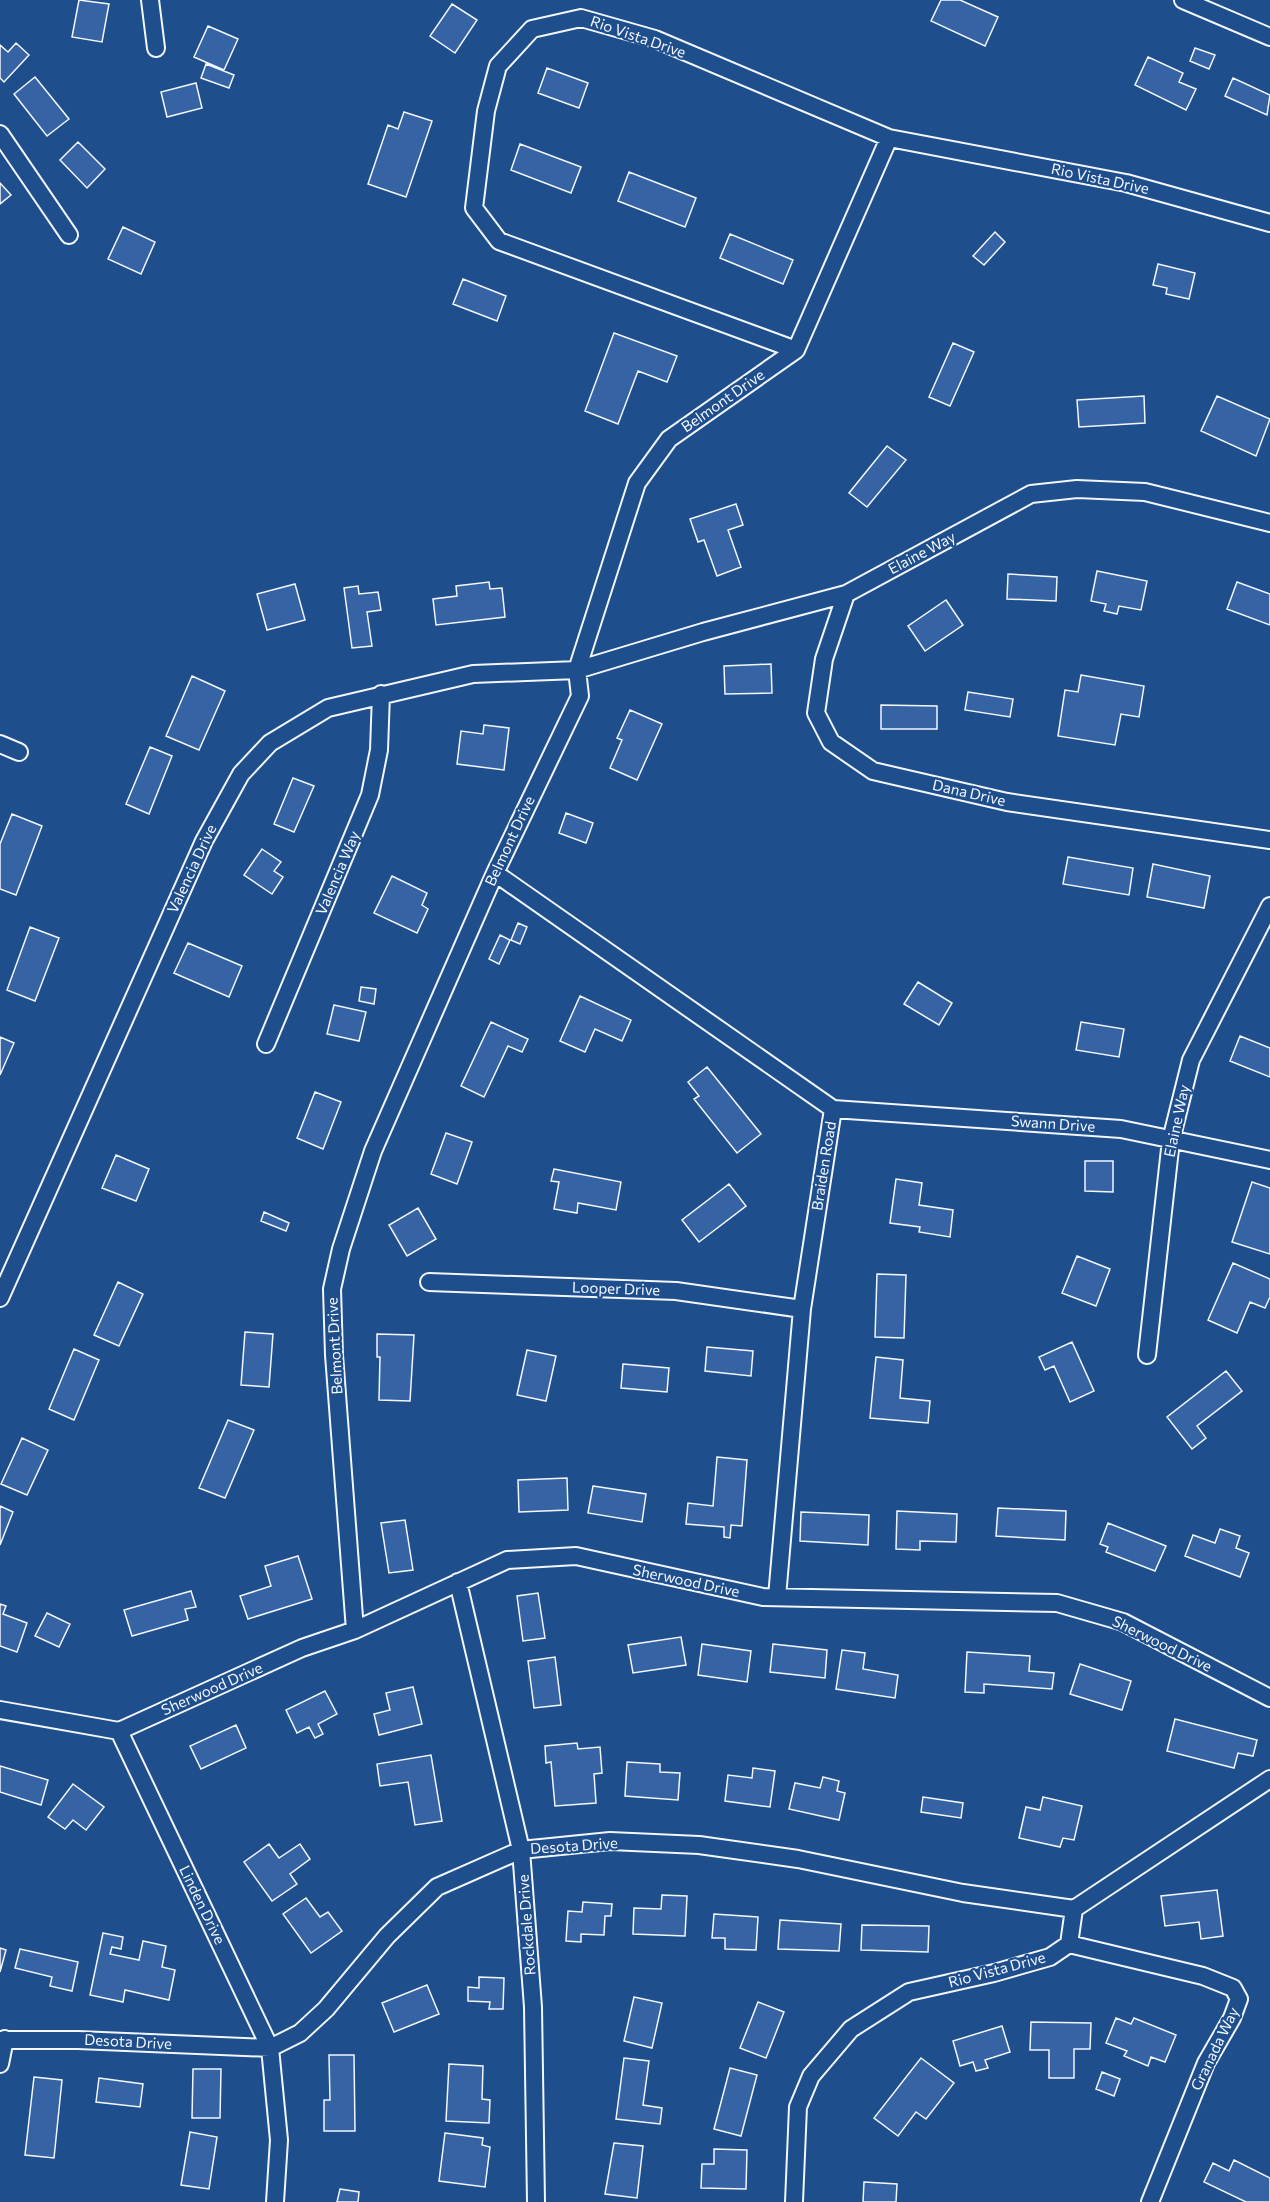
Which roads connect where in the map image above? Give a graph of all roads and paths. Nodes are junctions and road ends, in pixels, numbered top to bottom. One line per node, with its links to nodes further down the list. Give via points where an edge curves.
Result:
1 (150, 0): 4 (street)
2 (1183, 0): 3 (street)
3 (1270, 37)
4 (156, 48)
5 (0, 134): 8 (street)
6 (889, 138): 7 (street, Rio Vista Drive, via 1126,183); 9 (street); 9 (street, Rio Vista Drive, via 655,39 581,18 532,29 498,66 486,111 474,208 499,241)
7 (1270, 223)
8 (69, 235)
9 (796, 350): 12 (street, Belmont Drive, via 669,439 637,483)
10 (1270, 523): 11 (street, Elaine Way, via 1145,492 1077,489 1031,494)
11 (846, 594): 12 (street, Elaine Way); 16 (street, Dana Drive, via 824,659 816,712 831,742 873,771 1006,802)
12 (577, 670): 13 (street, Valencia Drive, via 473,674); 17 (street, Belmont Drive, via 580,696)
13 (381, 694): 19 (street, Valencia Way, via 379,750 370,795); 24 (street, Valencia Drive, via 328,708 270,743 241,774 204,841)
14 (0, 744): 15 (street)
15 (19, 752)
16 (1270, 840)
17 (495, 873): 20 (street, Braiden Road); 29 (street, Belmont Drive, via 373,1151 332,1289)
18 (1270, 906): 21 (street, Elaine Way, via 1191,1060)
19 (266, 1044)
20 (833, 1109): 21 (street, Swann Drive, via 1121,1129); 25 (street, Braiden Road)
21 (1171, 1140): 22 (street, Swann Drive); 26 (street, Elaine Way)
22 (1270, 1160)
23 (429, 1282): 25 (street, Looper Drive, via 676,1291)
24 (0, 1298)
25 (802, 1309): 28 (street, Braiden Road)
26 (1147, 1355)
27 (458, 1582): 28 (street, Sherwood Drive, via 507,1560 576,1556); 29 (street, Sherwood Drive); 34 (street, Rockdale Drive)
28 (777, 1597): 30 (street, Sherwood Drive, via 1057,1603 1123,1622)
29 (355, 1630): 32 (street, Sherwood Drive, via 302,1648)
30 (1270, 1698)
31 (0, 1710): 32 (street)
32 (119, 1731): 38 (street, Linden Drive)
33 (1270, 1779): 35 (street)
34 (521, 1850): 35 (street, Desota Drive, via 610,1841 699,1845 798,1858 963,1893); 38 (street, Desota Drive, via 436,1887 387,1936 326,2009 300,2033); 41 (street, Rockdale Drive, via 533,2007)
35 (1074, 1909): 36 (street)
36 (1070, 1944): 42 (street, Rio Vista Drive, via 1050,1957 909,1992 851,2029 811,2076 798,2107); 43 (street, Granada Way, via 1203,1976 1233,1988 1239,1999 1206,2063)
37 (2, 2040): 38 (street, Desota Drive); 39 (street)
38 (270, 2048): 40 (street, Linden Drive, via 279,2140)
39 (0, 2064)
40 (275, 2202)
41 (536, 2202)
42 (794, 2202)
43 (1150, 2202)

